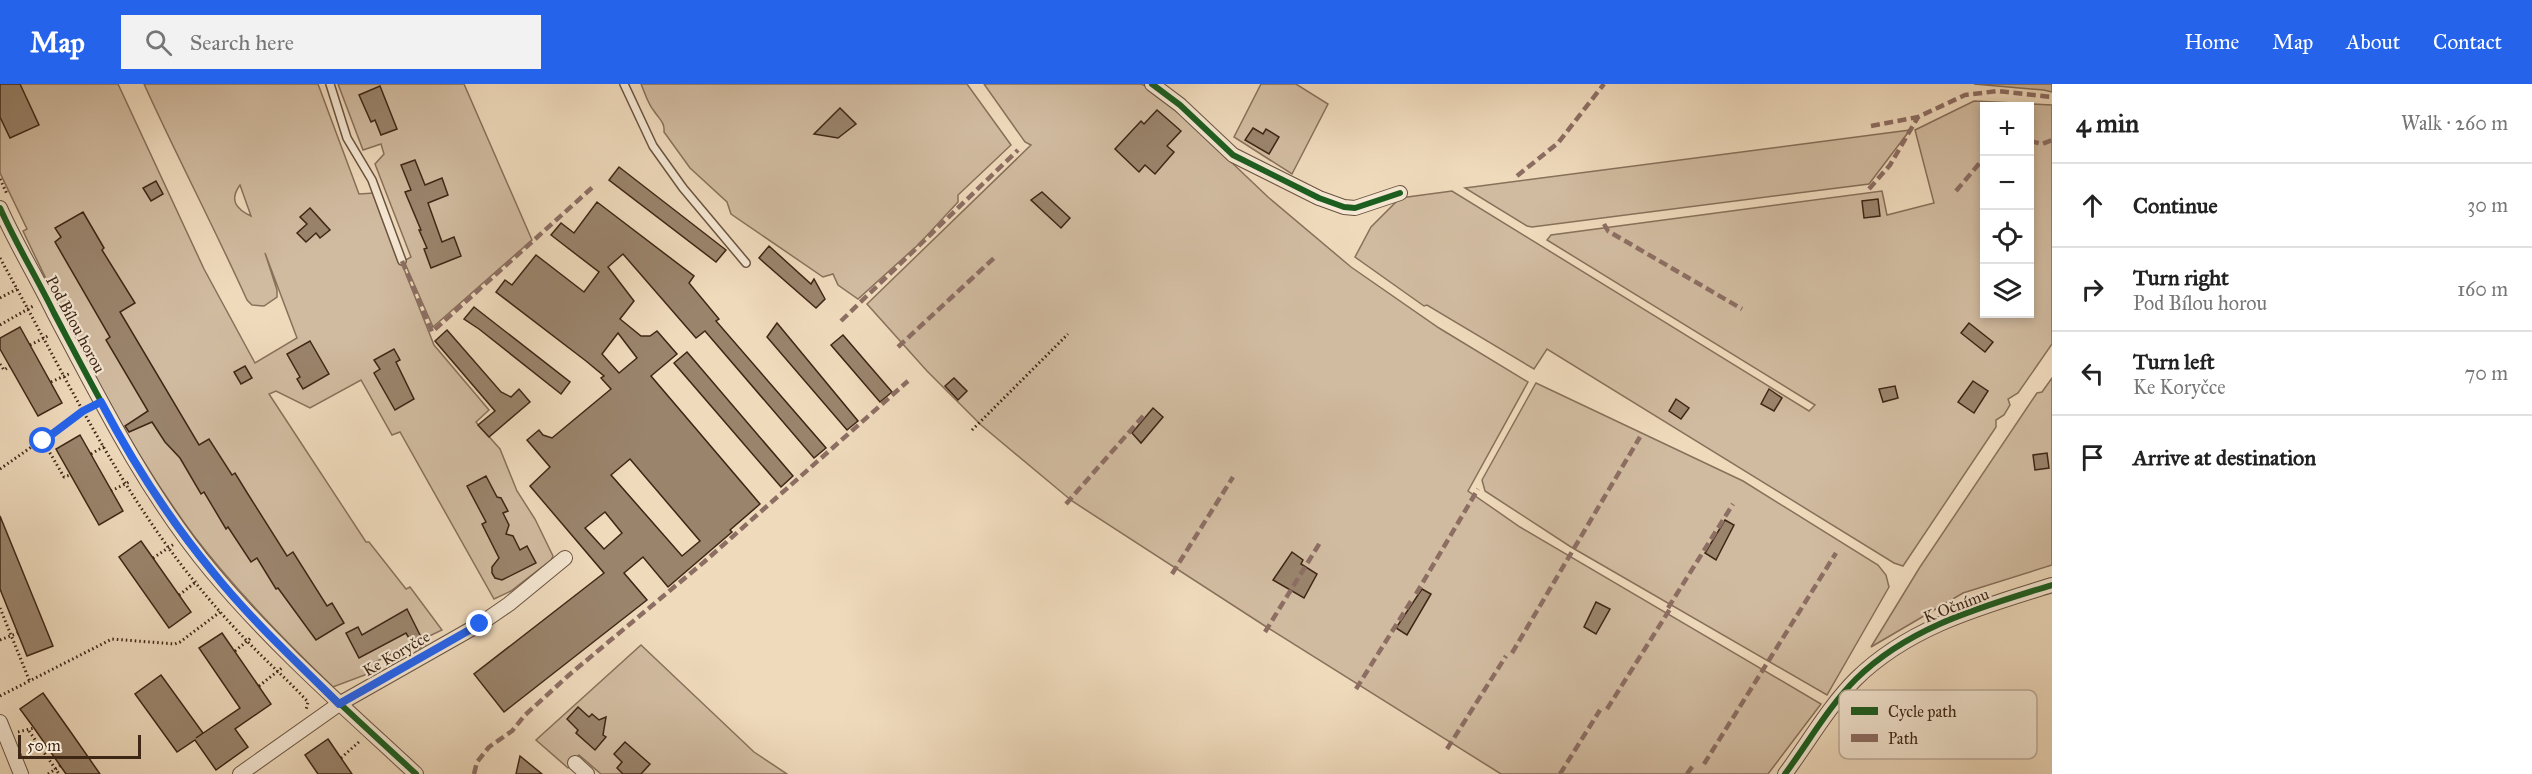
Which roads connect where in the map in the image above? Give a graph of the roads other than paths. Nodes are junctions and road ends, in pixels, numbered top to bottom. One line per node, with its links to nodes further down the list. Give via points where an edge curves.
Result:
1 (330, 84): 6 (lane, via 347,138 372,180)
2 (624, 84): 7 (lane, via 653,146)
3 (1152, 84): 4 (street, via 1233,155 1319,198 1355,208)
4 (1400, 193)
5 (2, 216): 12 (street, Pod Bílou horou, via 142,474 211,570)
6 (402, 261)
7 (746, 263)
8 (566, 558): 12 (street, Ke Koryčce, via 480,624)
9 (2052, 585): 10 (street, K Očnímu, via 1930,628 1894,649)
10 (1848, 690)
11 (1839, 701): 19 (street, K Očnímu)
12 (339, 704): 16 (street, Ke Koryčce); 17 (street, Pod Bílou horou)
13 (0, 722): 15 (street)
14 (575, 763): 18 (street)
15 (21, 774)
16 (240, 774)
17 (416, 774)
18 (587, 774)
19 (1785, 774)

